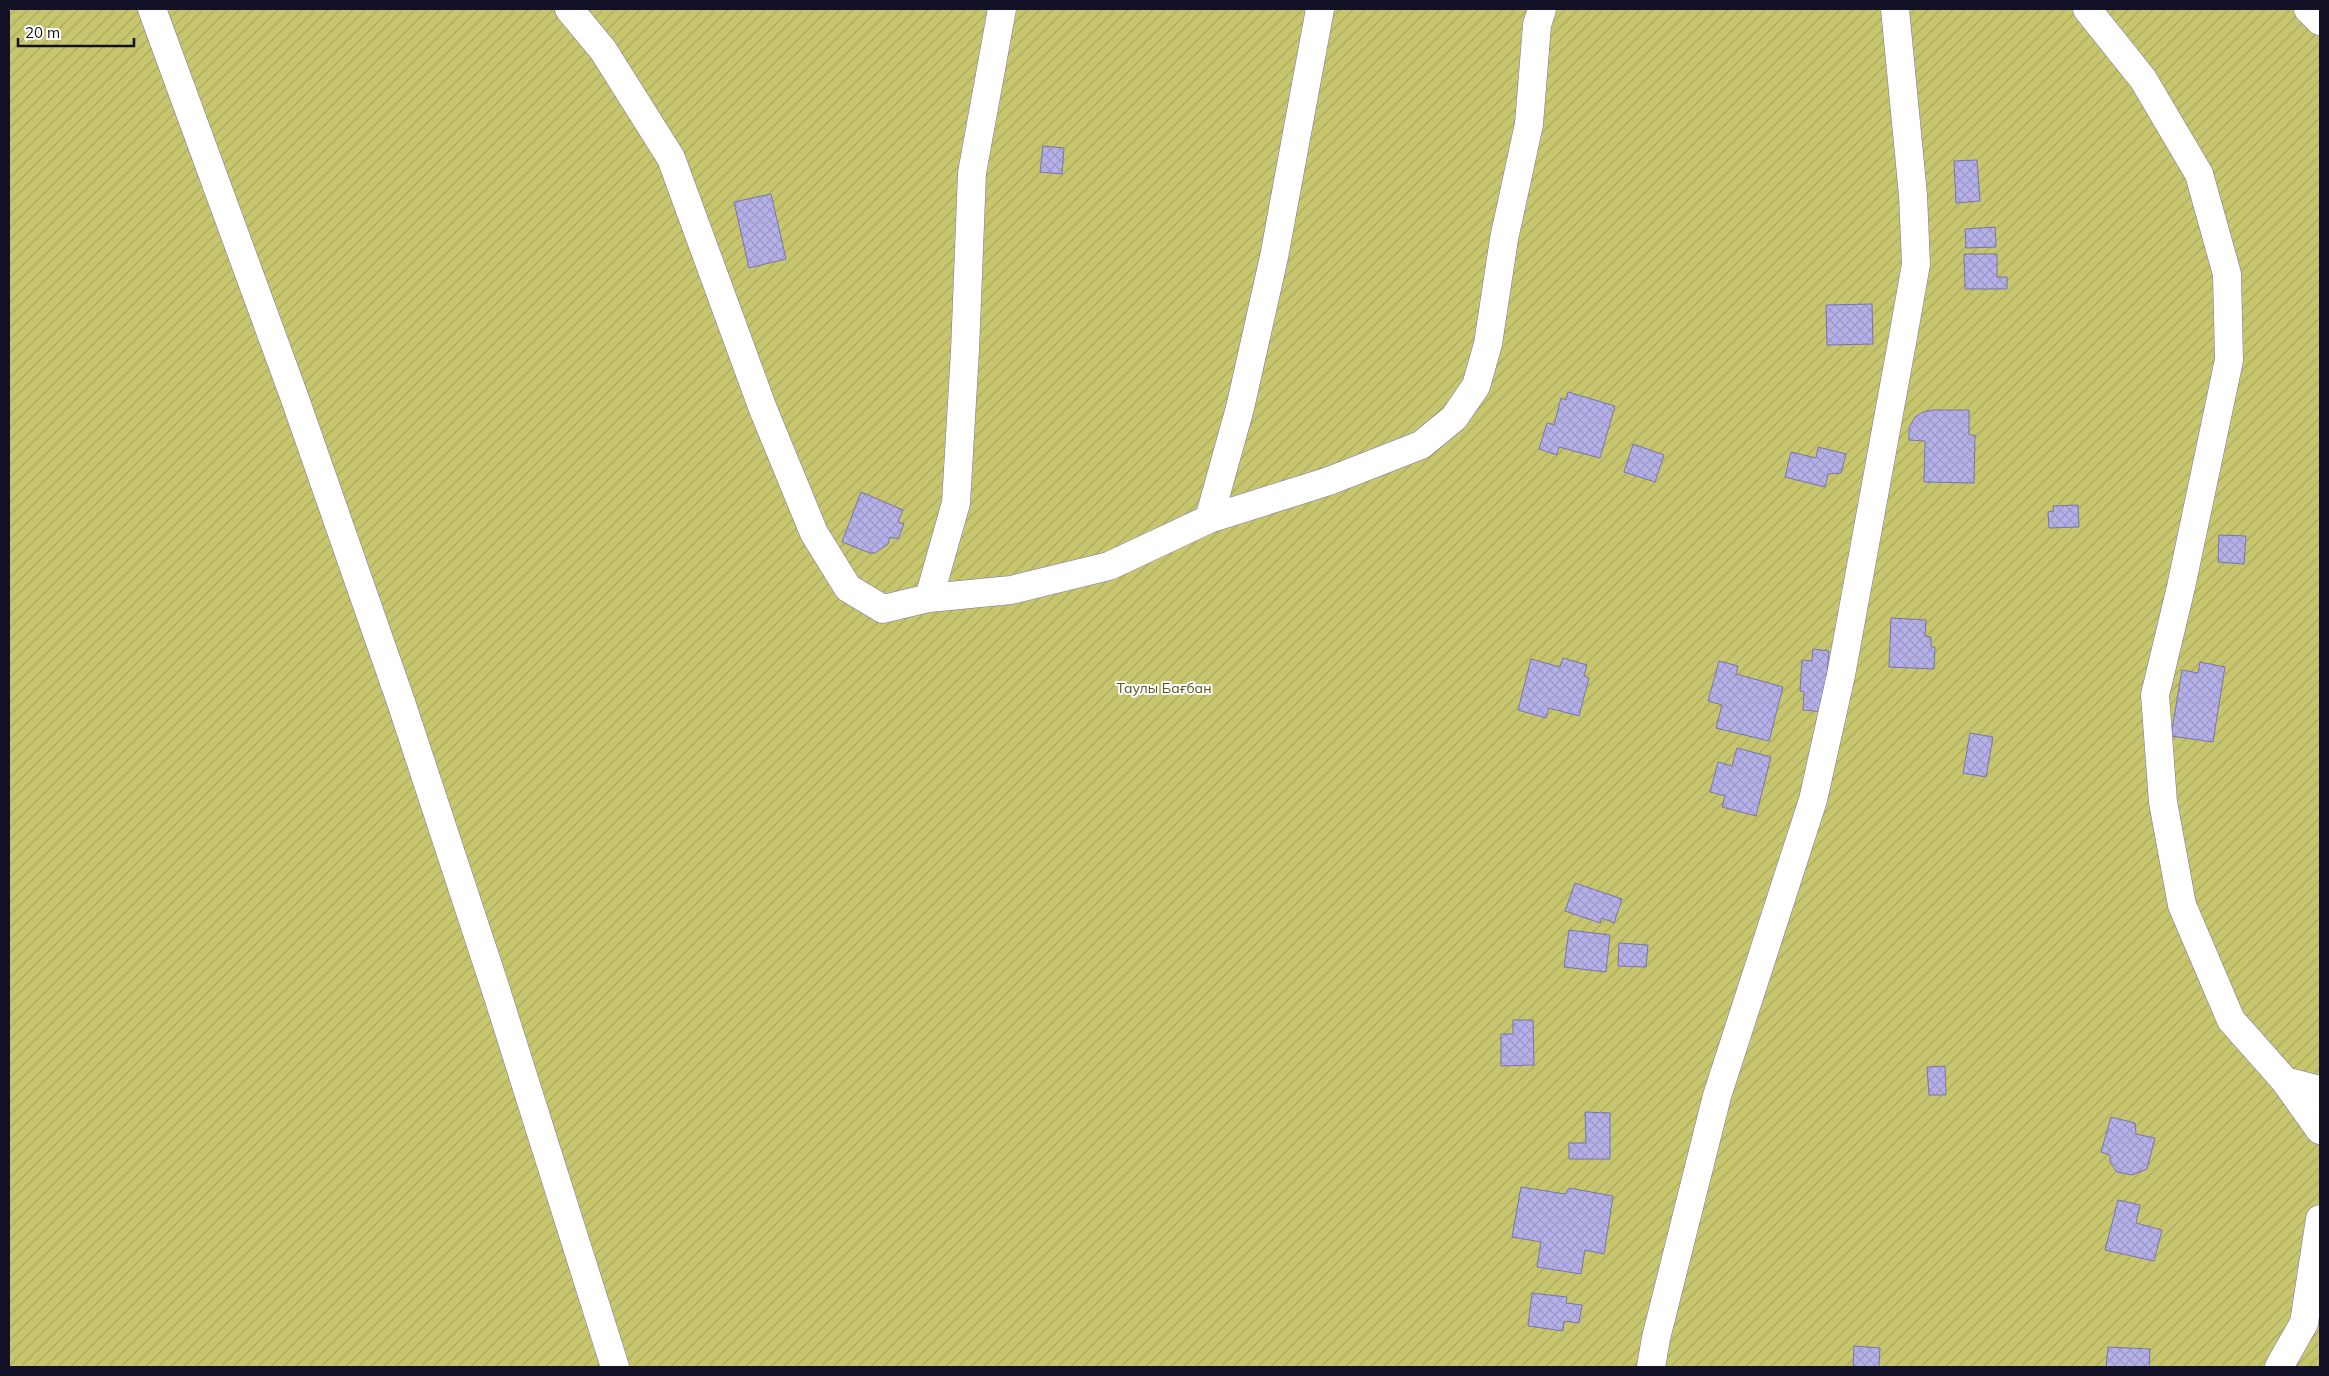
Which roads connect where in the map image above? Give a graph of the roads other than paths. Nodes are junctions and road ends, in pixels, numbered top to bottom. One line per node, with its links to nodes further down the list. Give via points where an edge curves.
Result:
1 (152, 9): 16 (street, via 294,396 401,702)
2 (569, 9): 11 (street, via 603,50 671,158 753,382 814,533 848,588 883,609)
3 (1002, 9): 11 (street, via 972,173 956,503)
4 (1320, 9): 10 (street, via 1272,266 1240,408)
5 (1542, 9): 10 (street, via 1537,25 1529,124 1504,239 1488,344 1476,386 1454,418 1421,445 1329,481)
6 (1895, 9): 17 (street, via 1913,195 1916,264 1904,337 1841,676 1813,800 1717,1096 1656,1338)
7 (2087, 9): 12 (street, via 2143,79 2198,174 2227,274 2229,360 2155,695 2163,802 2182,905 2231,1020)
8 (2308, 9): 9 (street)
9 (2320, 22)
10 (1209, 519): 11 (street, via 1109,566 1011,590)
11 (929, 598)
12 (2286, 1081): 13 (street); 14 (street)
13 (2320, 1090)
14 (2320, 1130)
15 (2320, 1220): 18 (street, via 2304,1323)
16 (615, 1367)
17 (1652, 1367)
18 (2280, 1367)

